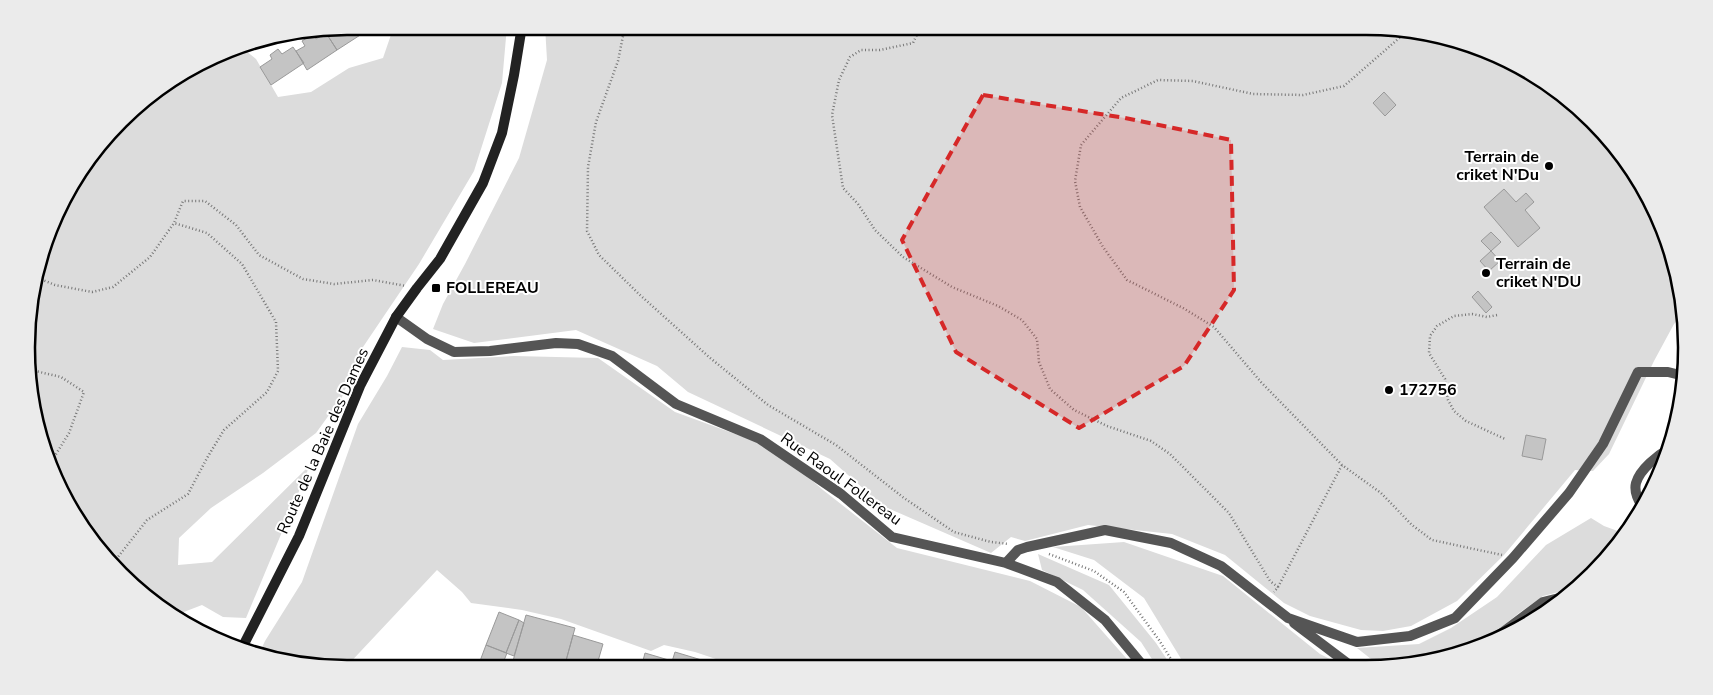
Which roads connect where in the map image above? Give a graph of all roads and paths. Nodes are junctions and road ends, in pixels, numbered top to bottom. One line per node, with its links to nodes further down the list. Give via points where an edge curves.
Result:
1 (521, 35): 7 (main road, Route de la Baie des Dames, via 502,133 484,183 440,259)
2 (622, 35): 17 (path, via 618,61 596,122 588,167 587,230 598,254 640,295 768,405 836,445 904,498 954,532)
3 (917, 35): 22 (path, via 913,43 880,50 861,50 850,57 839,80 832,115 843,188 875,230 903,257 952,287 1022,320 1037,339 1039,362 1050,390 1074,410 1107,426 1151,441 1170,454 1229,513 1270,581)
4 (1400, 37): 15 (path, via 1344,86 1302,95 1253,94 1193,80 1158,80 1121,98 1080,146 1075,181 1080,207 1103,248 1127,280 1214,327 1261,382)
5 (174, 224): 6 (path, via 150,257 113,286 92,292); 7 (path, via 183,201 205,201 236,225 260,255 303,279 334,284 374,280); 19 (path, via 207,233 242,264 276,322 278,371 267,392 224,430 188,494 147,520)
6 (43, 280)
7 (417, 288): 9 (main road, Route de la Baie des Dames)
8 (1497, 315): 12 (path, via 1454,316 1437,326 1430,336 1429,353 1445,379 1448,400 1454,411 1466,421)
9 (396, 317): 21 (street, Rue Raoul Follereau, via 427,339 454,352 556,343 578,344 612,356 676,404 760,439 841,494 892,537); 27 (main road, Route de la Baie des Dames, via 360,386 299,536)
10 (36, 371): 13 (path, via 61,377 84,392)
11 (1676, 374): 20 (street, via 1638,372 1598,451 1569,494)
12 (1505, 439)
13 (55, 456)
14 (1657, 459): 16 (street, via 1644,470 1636,484)
15 (1342, 464): 20 (path, via 1381,493 1412,525 1432,540); 22 (path)
16 (1638, 500)
17 (1027, 547): 21 (street, via 1018,550); 24 (street, via 1105,530 1171,543 1221,566)
18 (1046, 553): 29 (path, via 1094,571 1124,592)
19 (117, 558)
20 (1513, 558): 25 (street, via 1455,618 1410,636 1357,642)
21 (1006, 564): 28 (street, Rue Raoul Follereau, via 1057,582 1105,620)
22 (1278, 587): 24 (path)
23 (1548, 601): 26 (street)
24 (1267, 602): 25 (street)
25 (1288, 618): 30 (street)
26 (1521, 619)
27 (245, 642)
28 (1138, 660)
29 (1172, 660)
30 (1343, 660)

